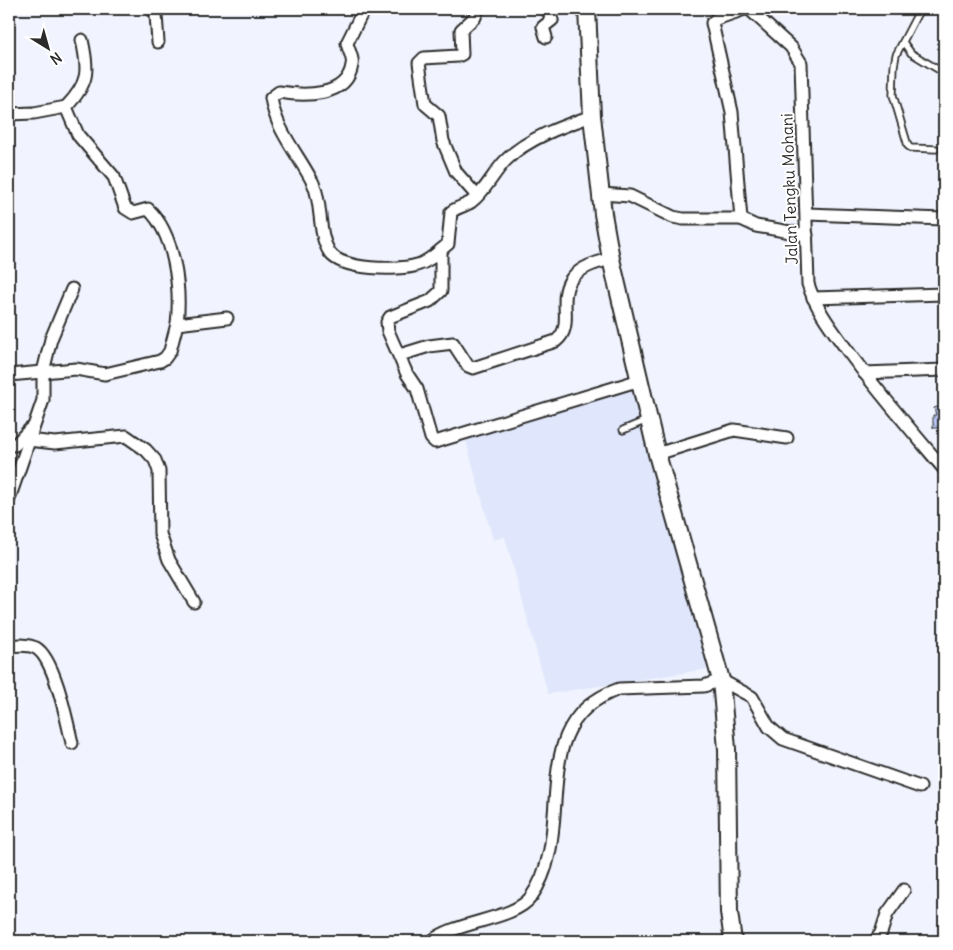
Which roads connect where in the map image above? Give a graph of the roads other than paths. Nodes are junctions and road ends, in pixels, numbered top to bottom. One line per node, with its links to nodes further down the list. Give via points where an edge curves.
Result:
1 (152, 9): 11 (street, via 156,15)
2 (364, 9): 24 (street, via 347,43 353,64 346,80 321,93 304,96 276,93 272,102 284,135 315,187 326,246 338,261 369,268 415,266)
3 (478, 9): 19 (street, via 475,17 461,30 462,54 424,58 419,63 425,104 439,116 443,141 456,172)
4 (547, 9): 9 (street, via 552,20 543,27)
5 (587, 9): 16 (street)
6 (745, 9): 21 (street, via 712,23 732,112)
7 (749, 9): 20 (street, Jalan Tengku Mohani, via 791,47 801,63)
8 (920, 9): 12 (lane)
9 (546, 37)
10 (82, 40): 14 (street, via 88,66 86,78 81,91)
11 (158, 42)
12 (903, 42): 13 (lane, via 911,53); 17 (lane, via 896,55 893,85 905,140 911,148)
13 (944, 73)
14 (66, 107): 15 (street); 30 (street, via 78,135 114,177 125,208 133,213 148,209 168,241 179,287)
15 (9, 114)
16 (592, 116): 18 (street); 19 (street, via 524,146 506,160)
17 (936, 149)
18 (601, 194): 21 (street, via 630,196 673,217 688,220); 25 (street)
19 (477, 196): 24 (street, via 451,212 450,238)
20 (807, 214): 22 (street); 23 (street, Jalan Tengku Mohani)
21 (741, 218): 23 (street, via 756,226)
22 (944, 219)
23 (807, 235): 28 (street, Jalan Tengku Mohani, via 808,284)
24 (441, 250): 31 (street, via 441,291 430,301 390,317 387,322)
25 (611, 259): 31 (street, via 585,267 570,280 563,333 556,341 474,368 468,366 453,343); 36 (street)
26 (72, 289): 33 (street, via 51,339)
27 (944, 294): 28 (street)
28 (813, 298): 34 (street, Jalan Tengku Mohani)
29 (227, 318): 30 (street)
30 (177, 324): 33 (street, via 170,351 160,360 105,374 76,369)
31 (400, 355): 36 (street, via 417,389 431,438 435,442)
32 (944, 370): 34 (street)
33 (43, 372): 35 (street); 38 (street, via 43,400)
34 (864, 373): 44 (street, Jalan Tengku Mohani)
35 (9, 375)
36 (640, 380): 37 (street)
37 (650, 419): 39 (lane); 43 (street)
38 (34, 424): 41 (street); 42 (street, via 15,445)
39 (623, 430)
40 (787, 438): 43 (street, via 734,430)
41 (28, 440): 45 (street); 46 (street, via 55,444 126,436 146,450 159,471 160,534 168,560)
42 (9, 444)
43 (657, 454): 48 (street)
44 (944, 469)
45 (9, 499)
46 (194, 602)
47 (9, 646): 49 (street, via 35,647 45,657 57,686)
48 (721, 680): 50 (street, via 752,697 769,727 783,739); 52 (street, via 704,686 619,689 587,707 566,734 561,748 554,828 545,867 530,898 512,910 442,933); 53 (street, via 727,749 728,877)
49 (72, 743)
50 (920, 787)
51 (904, 890): 54 (street)
52 (432, 941)
53 (733, 941)
54 (874, 941)

